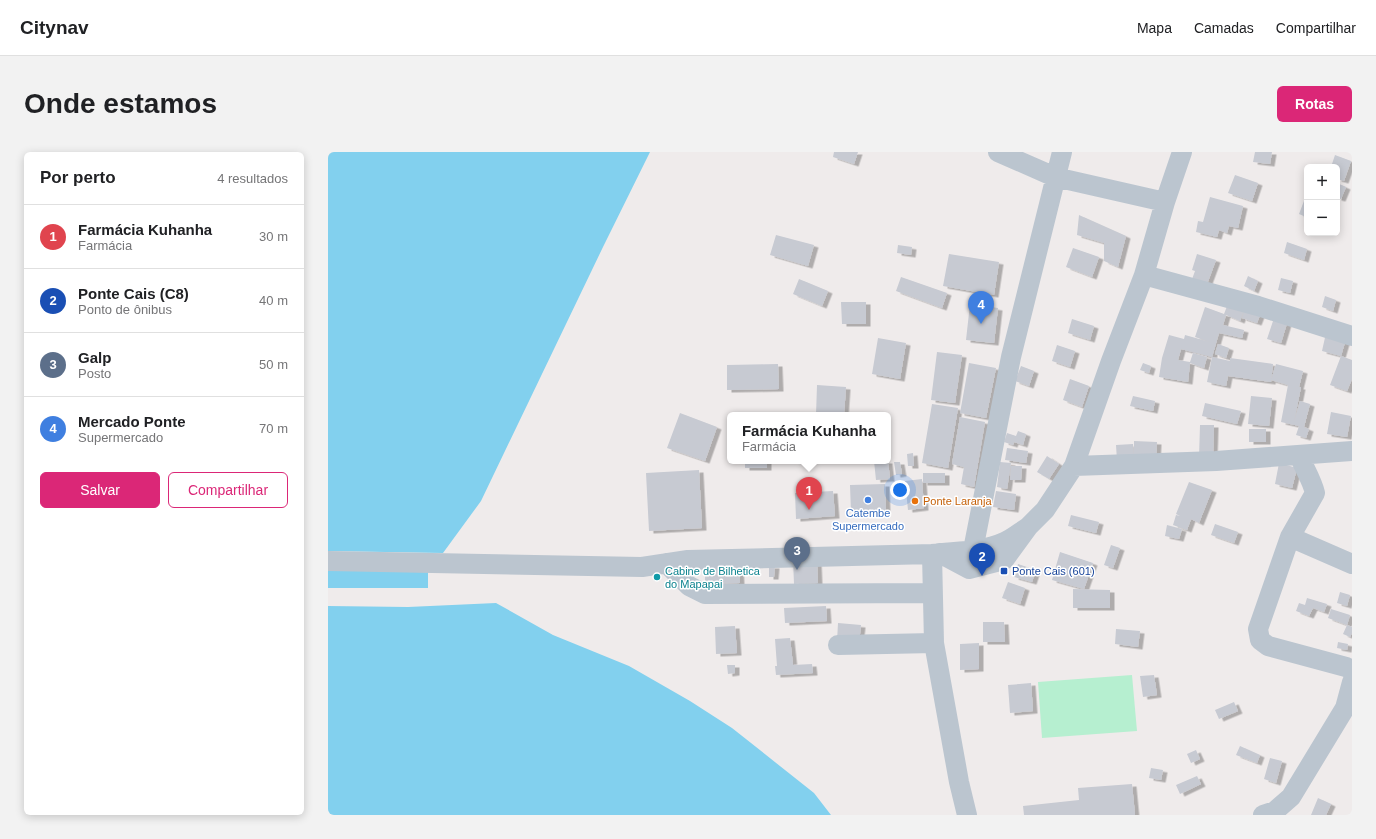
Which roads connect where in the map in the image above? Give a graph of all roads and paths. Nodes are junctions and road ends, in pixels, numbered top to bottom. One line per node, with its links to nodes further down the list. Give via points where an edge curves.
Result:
1 (998, 152): 4 (street)
2 (1062, 152): 4 (street)
3 (1182, 152): 5 (street)
4 (1055, 177): 5 (street); 13 (street, via 1011,357)
5 (1165, 202): 6 (street)
6 (1144, 275): 7 (street, via 1258,306); 10 (street)
7 (1352, 336)
8 (1352, 451): 9 (street)
9 (1299, 455): 10 (street); 12 (street, via 1315,494)
10 (1074, 466): 11 (street, via 1045,510)
11 (1028, 527): 13 (street, via 1005,542); 14 (street, via 1004,560 969,569)
12 (1290, 537): 17 (street); 21 (street, via 1258,629 1260,640 1268,646)
13 (973, 550): 14 (street)
14 (936, 554): 16 (street, via 688,560); 18 (street)
15 (328, 561): 16 (street, via 642,567)
16 (666, 563): 18 (street, via 689,586 706,594)
17 (1352, 564)
18 (932, 593): 19 (street)
19 (934, 643): 20 (street); 23 (street)
20 (838, 645)
21 (1352, 670)
22 (1352, 682): 24 (street, via 1345,708 1291,797 1275,811)
23 (967, 815)
24 (1264, 815)

